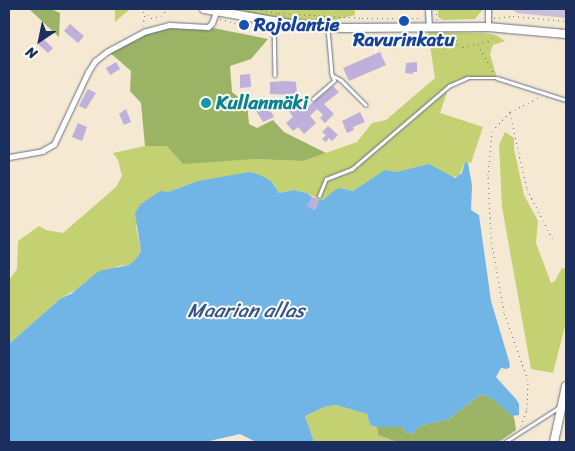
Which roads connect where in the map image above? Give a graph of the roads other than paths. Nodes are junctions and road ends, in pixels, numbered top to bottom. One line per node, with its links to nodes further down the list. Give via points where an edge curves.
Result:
1 (204, 9): 4 (main road)
2 (428, 9): 7 (street)
3 (488, 9): 8 (street)
4 (215, 15): 5 (main road); 15 (street, via 208,27 170,25 143,32 95,61 54,144 42,151)
5 (274, 23): 6 (main road); 10 (lane)
6 (328, 27): 7 (main road); 11 (lane)
7 (428, 27): 8 (main road)
8 (488, 27): 9 (main road)
9 (566, 34)
10 (275, 75)
11 (332, 75): 12 (lane, via 334,81); 14 (lane)
12 (313, 99)
13 (566, 100): 16 (lane, via 495,78 467,78 449,86 352,169 326,179)
14 (366, 105)
15 (9, 157)
16 (319, 196)
17 (566, 386): 18 (main road)
18 (562, 406): 19 (lane); 20 (main road)
19 (505, 442)
20 (554, 442)

